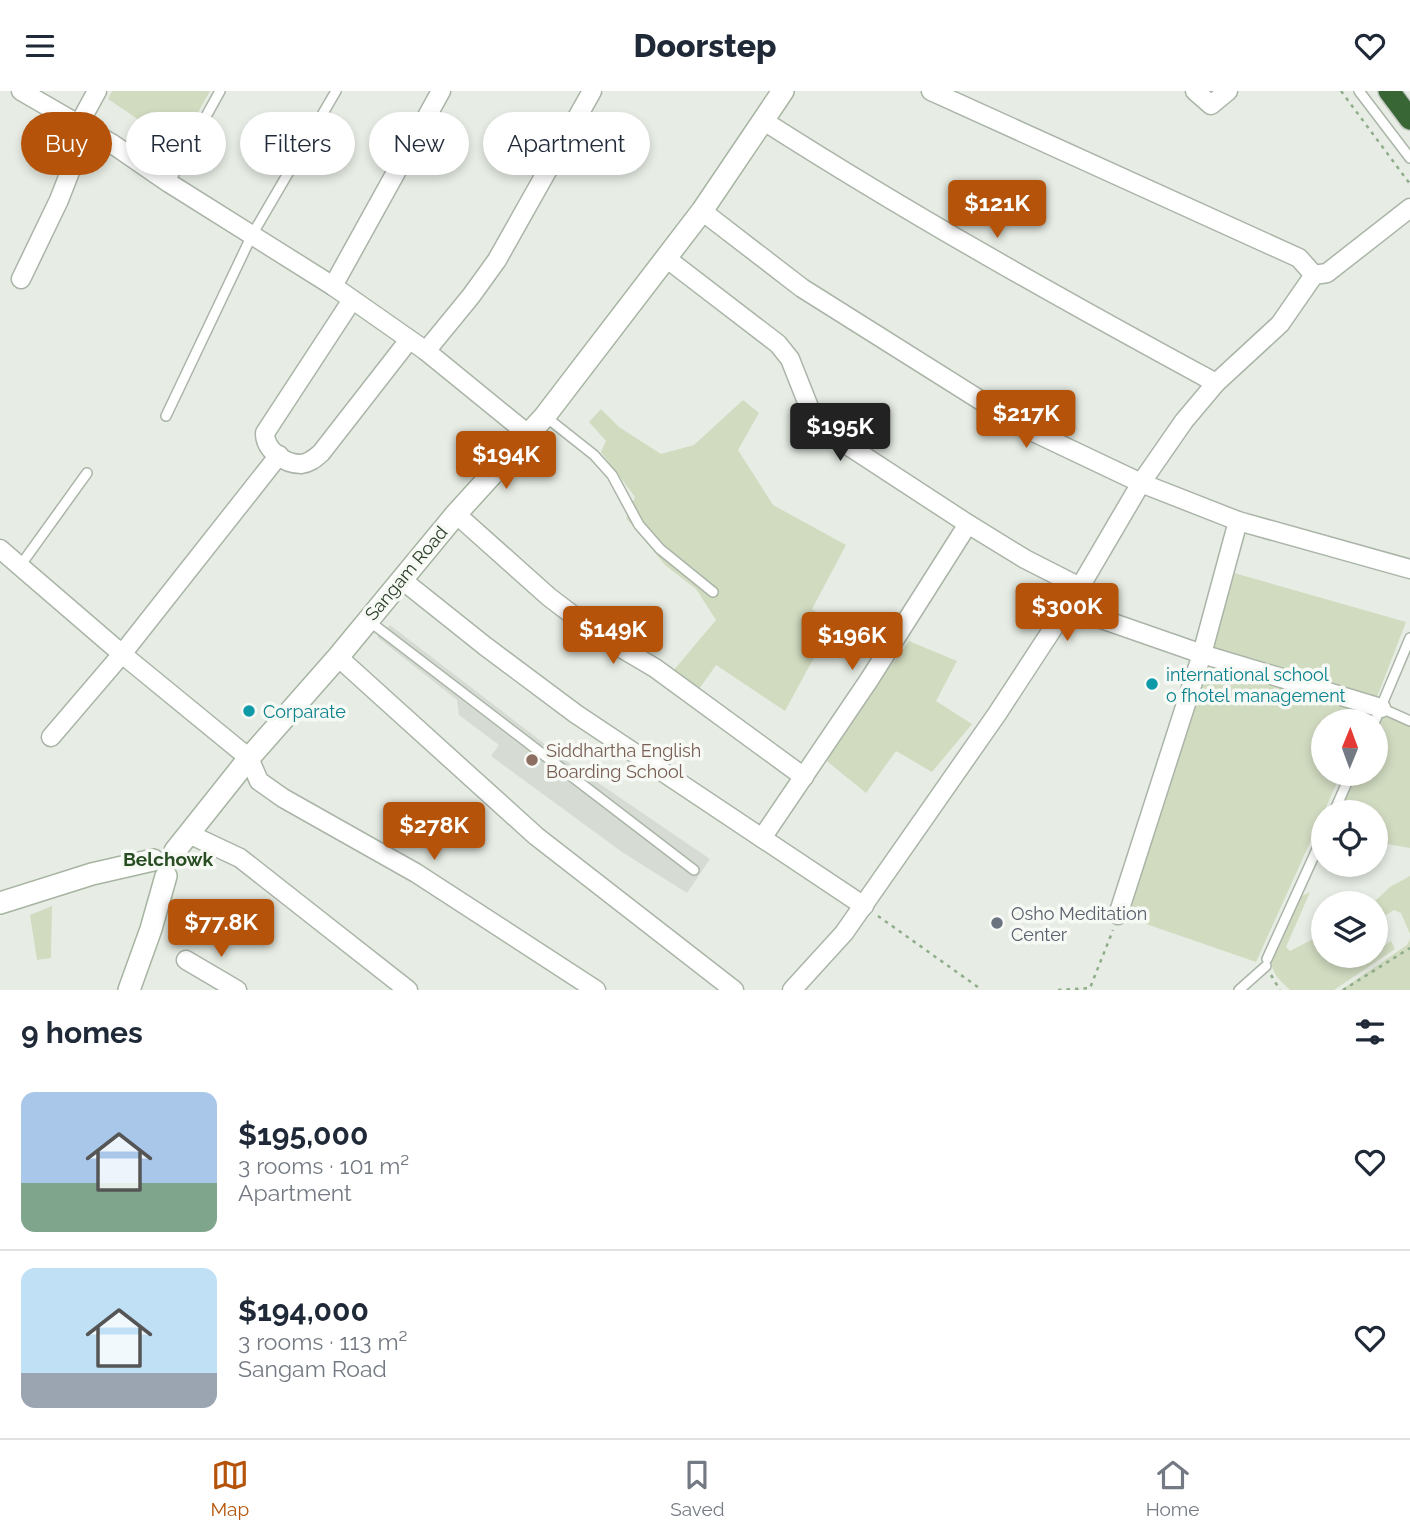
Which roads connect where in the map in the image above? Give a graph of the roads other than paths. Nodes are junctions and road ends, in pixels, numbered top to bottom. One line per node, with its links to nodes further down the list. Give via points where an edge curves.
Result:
1 (22, 91): 13 (street)
2 (97, 91): 14 (street)
3 (219, 91): 20 (lane)
4 (336, 91): 23 (lane)
5 (442, 91): 27 (street)
6 (592, 91): 30 (street, via 497,260)
7 (783, 91): 16 (street, Sangam Road)
8 (931, 91): 25 (street, via 1299,258)
9 (1195, 91): 10 (street, via 1211,105)
10 (1228, 91)
11 (1359, 91): 18 (lane)
12 (1389, 91): 15 (highway)
13 (59, 112)
14 (89, 112)
15 (1410, 119)
16 (764, 121): 22 (street, Sangam Road); 31 (street, via 1044,290)
17 (112, 145): 20 (street)
18 (1410, 158)
19 (67, 175): 26 (street)
20 (169, 183): 23 (street)
21 (1410, 208): 25 (street, via 1327,273)
22 (702, 211): 24 (street, Sangam Road); 37 (street, via 802,288 1023,427)
23 (252, 235): 27 (street); 32 (lane)
24 (666, 258): 33 (street, Sangam Road); 40 (street, via 778,344 790,359 820,424)
25 (1314, 275): 31 (street, via 1280,324)
26 (21, 279)
27 (333, 286): 28 (street)
28 (352, 300): 29 (street); 35 (street, via 265,433 265,443)
29 (409, 340): 30 (street); 35 (street, via 321,453 301,464)
30 (426, 351): 34 (street)
31 (1216, 383): 37 (street)
32 (166, 416)
33 (545, 416): 34 (street, Sangam Road); 46 (lane, via 612,475 639,526 660,549)
34 (529, 435): 38 (street, Sangam Road)
35 (279, 456): 50 (street)
36 (87, 473): 42 (lane)
37 (1141, 483): 39 (street); 45 (street)
38 (456, 514): 44 (street, Sangam Road); 59 (street, via 599,635 665,675)
39 (1238, 521): 43 (street); 51 (street)
40 (968, 524): 45 (street); 59 (street)
41 (0, 549): 42 (street)
42 (20, 566): 50 (street)
43 (1410, 569)
44 (401, 579): 48 (street, Sangam Road); 61 (street, via 576,714)
45 (1080, 587): 47 (street)
46 (713, 591)
47 (1067, 607): 51 (street); 66 (street)
48 (367, 619): 52 (street, Sangam Road); 64 (lane)
49 (1410, 638): 54 (lane)
50 (122, 654): 57 (street); 58 (street)
51 (1202, 654): 53 (street); 67 (street)
52 (338, 657): 58 (street, Sangam Road); 73 (street, via 536,836)
53 (1361, 709)
54 (1380, 709)
55 (1388, 717): 56 (lane)
56 (1410, 721)
57 (51, 737)
58 (249, 758): 60 (street, Sangam Road); 72 (street, via 259,781 283,798 416,873)
59 (804, 777): 61 (street)
60 (189, 834): 63 (street, Sangam Road, via 176,851 162,849 154,855); 71 (street, via 240,857)
61 (762, 838): 66 (street)
62 (1311, 863): 75 (lane, via 1266,963)
63 (159, 868): 65 (street, via 92,874); 69 (street, via 151,929)
64 (694, 870)
65 (0, 903)
66 (864, 906): 74 (street)
67 (1118, 915)
68 (186, 960): 70 (street)
69 (129, 990)
70 (237, 990)
71 (408, 990)
72 (596, 990)
73 (734, 990)
74 (792, 990)
75 (1239, 990)

